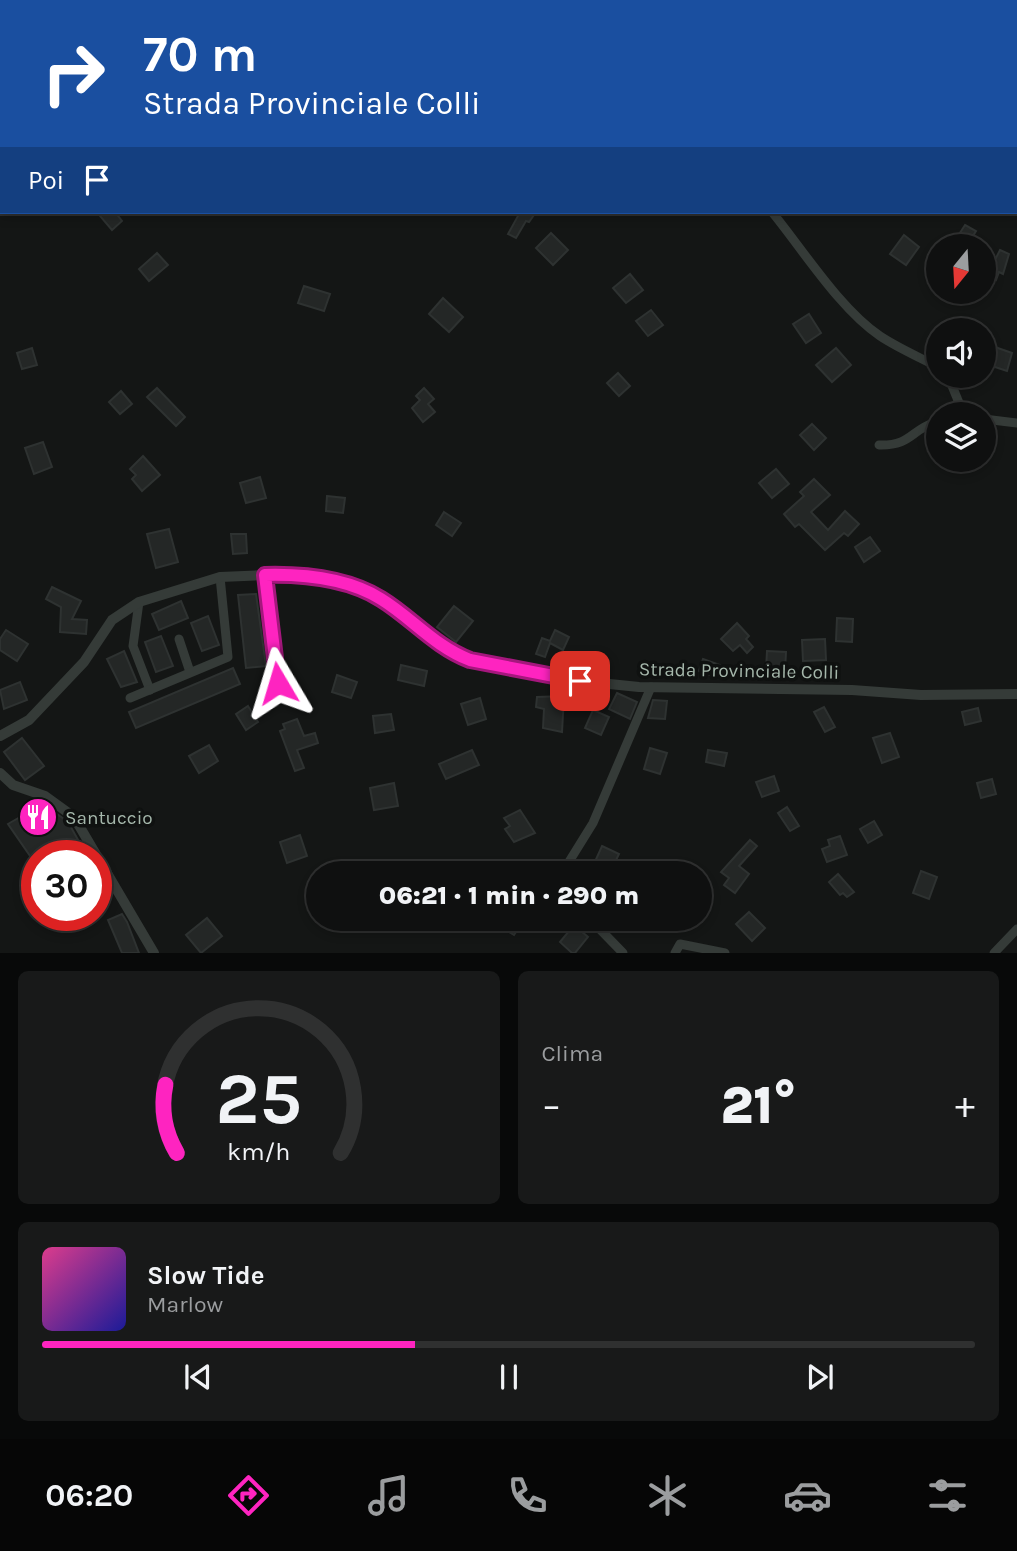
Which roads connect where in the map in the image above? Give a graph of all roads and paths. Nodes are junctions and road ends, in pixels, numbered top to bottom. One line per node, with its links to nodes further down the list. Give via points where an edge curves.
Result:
1 (774, 214): 2 (street, via 862,320 879,335)
2 (926, 360)
3 (996, 420): 4 (street)
4 (1017, 423)
5 (926, 426): 6 (street, via 898,445)
6 (879, 445)
7 (265, 575): 8 (street, Strada Provinciale Colli); 12 (street); 13 (street, Strada Provinciale Colli, via 337,580 359,589 380,598 422,633 470,660 580,681)
8 (220, 577): 9 (street, Strada Provinciale Colli); 11 (street, via 228,657)
9 (139, 602): 14 (street, via 133,646); 17 (street, Strada Provinciale Colli, via 112,620 84,662 29,720)
10 (179, 639): 11 (street)
11 (190, 673): 14 (street)
12 (278, 683)
13 (651, 687): 15 (street, Strada Provinciale Colli); 19 (street, via 593,823)
14 (150, 690): 16 (street)
15 (1017, 694)
16 (130, 698)
17 (0, 736)
18 (0, 773): 22 (street, via 13,785 45,796 74,817)
19 (569, 861)
20 (1017, 929): 26 (street)
21 (602, 931): 23 (street)
22 (154, 953)
23 (623, 953)
24 (675, 953): 25 (street, via 680,944)
25 (724, 953)
26 (993, 953)

